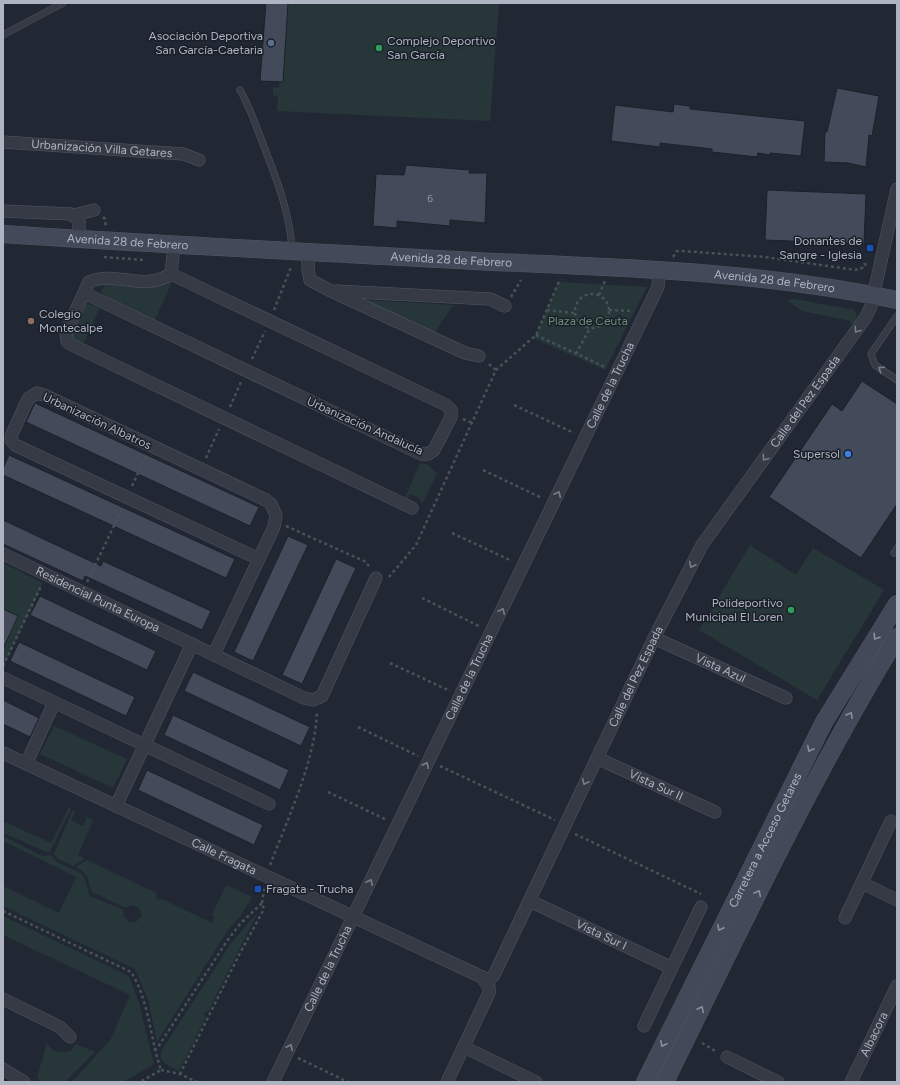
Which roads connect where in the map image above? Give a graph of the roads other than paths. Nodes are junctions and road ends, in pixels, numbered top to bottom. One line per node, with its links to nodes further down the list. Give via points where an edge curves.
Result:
1 (63, 3): 2 (lane)
2 (3, 35)
3 (240, 90): 13 (lane, via 260,135)
4 (3, 142): 5 (street, Urbanización Villa Getares, via 183,154)
5 (199, 160)
6 (897, 189): 18 (street, Calle del Pez Espada)
7 (94, 210): 9 (street)
8 (3, 211): 9 (street)
9 (74, 215): 11 (street, via 79,220)
10 (3, 234): 11 (street, Avenida 28 de Febrero)
11 (79, 239): 12 (street, Avenida 28 de Febrero)
12 (174, 246): 13 (street, Avenida 28 de Febrero); 15 (street)
13 (300, 252): 14 (street, Avenida 28 de Febrero); 16 (street, via 310,280)
14 (660, 270): 18 (street, Avenida 28 de Febrero, via 778,280); 48 (street, Calle de la Trucha, one-way to 14, via 658,286)
15 (171, 274): 17 (street, via 152,283 98,278 88,282); 17 (street, Urbanización Andalucía, via 446,405 451,417 434,450 422,454)
16 (329, 290): 20 (street, via 490,298); 22 (street)
17 (84, 293): 24 (street, via 66,332 67,341 74,347)
18 (872, 295): 19 (street, Avenida 28 de Febrero); 30 (street, Calle del Pez Espada, one-way to 30, via 866,317 702,545)
19 (897, 300)
20 (505, 306)
21 (897, 316): 23 (lane, one-way to 21, via 875,365 871,354)
22 (479, 356)
23 (897, 380)
24 (412, 508)
25 (3, 554): 31 (street, Residencial Punta Europa)
26 (259, 559): 26 (street, Urbanización Albatros, via 276,521 271,504 266,500 44,395 37,393 28,399 12,434 13,443); 32 (street, Urbanización Albatros)
27 (376, 578): 32 (street, Residencial Punta Europa, via 322,696 318,699 304,698)
28 (897, 604): 63 (street, Carretera a Acceso Getares, one-way to 63, via 824,722)
29 (897, 637): 64 (street, Carretera a Acceso Getares, one-way to 29, via 797,814)
30 (654, 638): 34 (street, Vista Azul); 38 (street, Calle del Pez Espada)
31 (192, 644): 32 (street, Residencial Punta Europa); 36 (street)
32 (214, 654)
33 (3, 678): 35 (street)
34 (786, 698)
35 (54, 703): 36 (street); 39 (street)
36 (144, 746): 40 (street); 41 (street)
37 (3, 753): 39 (street, Calle Fragata)
38 (597, 758): 42 (street, Vista Sur II); 46 (street, Calle del Pez Espada, one-way to 46)
39 (26, 764): 41 (street, Calle Fragata)
40 (269, 804)
41 (116, 806): 48 (street, Calle Fragata)
42 (715, 812)
43 (891, 821): 44 (street)
44 (862, 883): 45 (street); 49 (street)
45 (897, 900)
46 (530, 901): 50 (street, Vista Sur I); 51 (street, Calle del Pez Espada, via 494,975)
47 (704, 901): 50 (street)
48 (353, 918): 51 (street, Calle Fragata, via 482,977); 60 (street, Calle de la Trucha, one-way to 48)
49 (845, 918)
50 (672, 968): 54 (street)
51 (486, 982): 56 (street, via 489,993)
52 (897, 986): 66 (street, Albacora)
53 (3, 999): 55 (street, via 60,1027)
54 (644, 1026)
55 (70, 1037)
56 (464, 1047): 61 (street); 62 (street)
57 (727, 1057): 65 (street)
58 (3, 1069): 59 (street)
59 (24, 1082)
60 (273, 1082)
61 (446, 1082)
62 (536, 1082)
63 (645, 1082)
64 (665, 1082)
65 (778, 1082)
66 (851, 1082)

